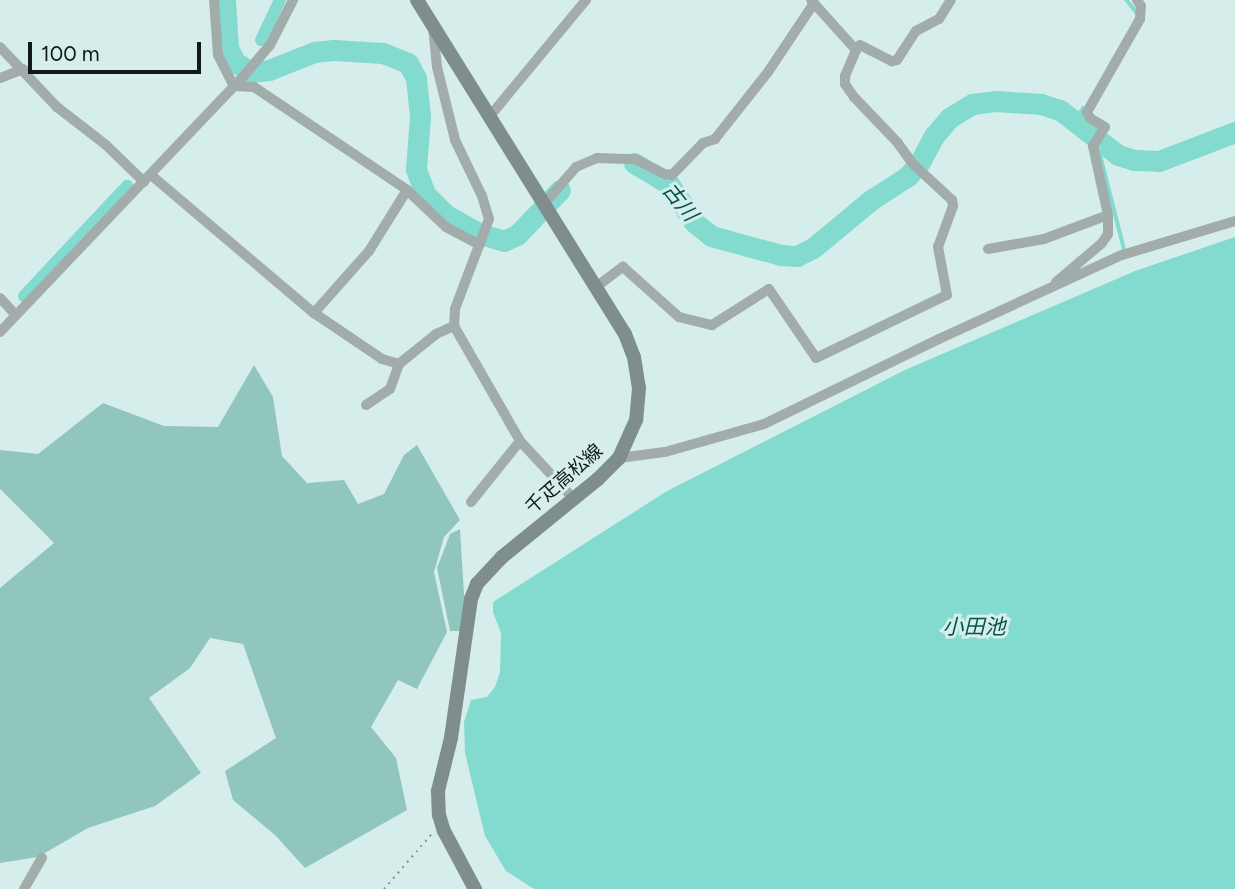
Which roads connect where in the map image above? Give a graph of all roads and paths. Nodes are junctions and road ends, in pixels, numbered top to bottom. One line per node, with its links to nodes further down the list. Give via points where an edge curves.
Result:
1 (214, 0): 14 (street, via 218,55)
2 (293, 0): 14 (street, via 261,57)
3 (417, 0): 9 (main road, 千疋高松線)
4 (429, 0): 9 (street)
5 (586, 0): 15 (street)
6 (951, 0): 11 (street, via 939,19 916,31 897,60 860,45)
7 (1137, 0): 19 (street, via 1140,19 1088,106 1090,118 1105,127 1093,146)
8 (813, 2): 11 (street); 18 (street, via 768,72 715,138 703,143 672,175 635,159 597,158 576,167)
9 (430, 21): 15 (main road, 千疋高松線); 21 (street, via 455,140 489,219)
10 (0, 47): 12 (street)
11 (856, 50): 23 (street, via 845,84 913,164 952,200 938,247 947,295 816,358 769,289 712,326 679,317 623,267)
12 (23, 69): 13 (street); 16 (street, via 57,107)
13 (0, 78)
14 (238, 82): 16 (street); 17 (street, via 254,87)
15 (490, 116): 18 (main road, 千疋高松線)
16 (148, 178): 26 (street); 27 (street)
17 (407, 190): 21 (street, via 446,227); 26 (street, via 369,251)
18 (546, 209): 23 (main road, 千疋高松線)
19 (1108, 215): 22 (street, via 1044,239); 24 (street, via 1108,233 1102,243)
20 (1235, 221): 24 (street, via 1122,255)
21 (483, 238): 28 (street, via 455,309)
22 (988, 249)
23 (596, 287): 33 (main road, 千疋高松線, via 625,334 639,388 636,419)
24 (1048, 291): 33 (street, via 939,338 764,424 665,452)
25 (0, 298): 27 (street)
26 (314, 313): 30 (street, via 365,351)
27 (16, 316): 29 (street)
28 (454, 326): 30 (street, via 436,334); 32 (street)
29 (0, 332)
30 (399, 364): 31 (street, via 390,389)
31 (366, 405)
32 (520, 441): 34 (street); 35 (street)
33 (619, 458): 34 (main road, 千疋高松線)
34 (573, 498): 36 (main road, 千疋高松線, via 502,557 477,584 471,598 452,738 438,791)
35 (471, 502)
36 (441, 822): 39 (path); 40 (main road, 千疋高松線)
37 (42, 858): 38 (street)
38 (24, 889)
39 (384, 889)
40 (475, 889)

